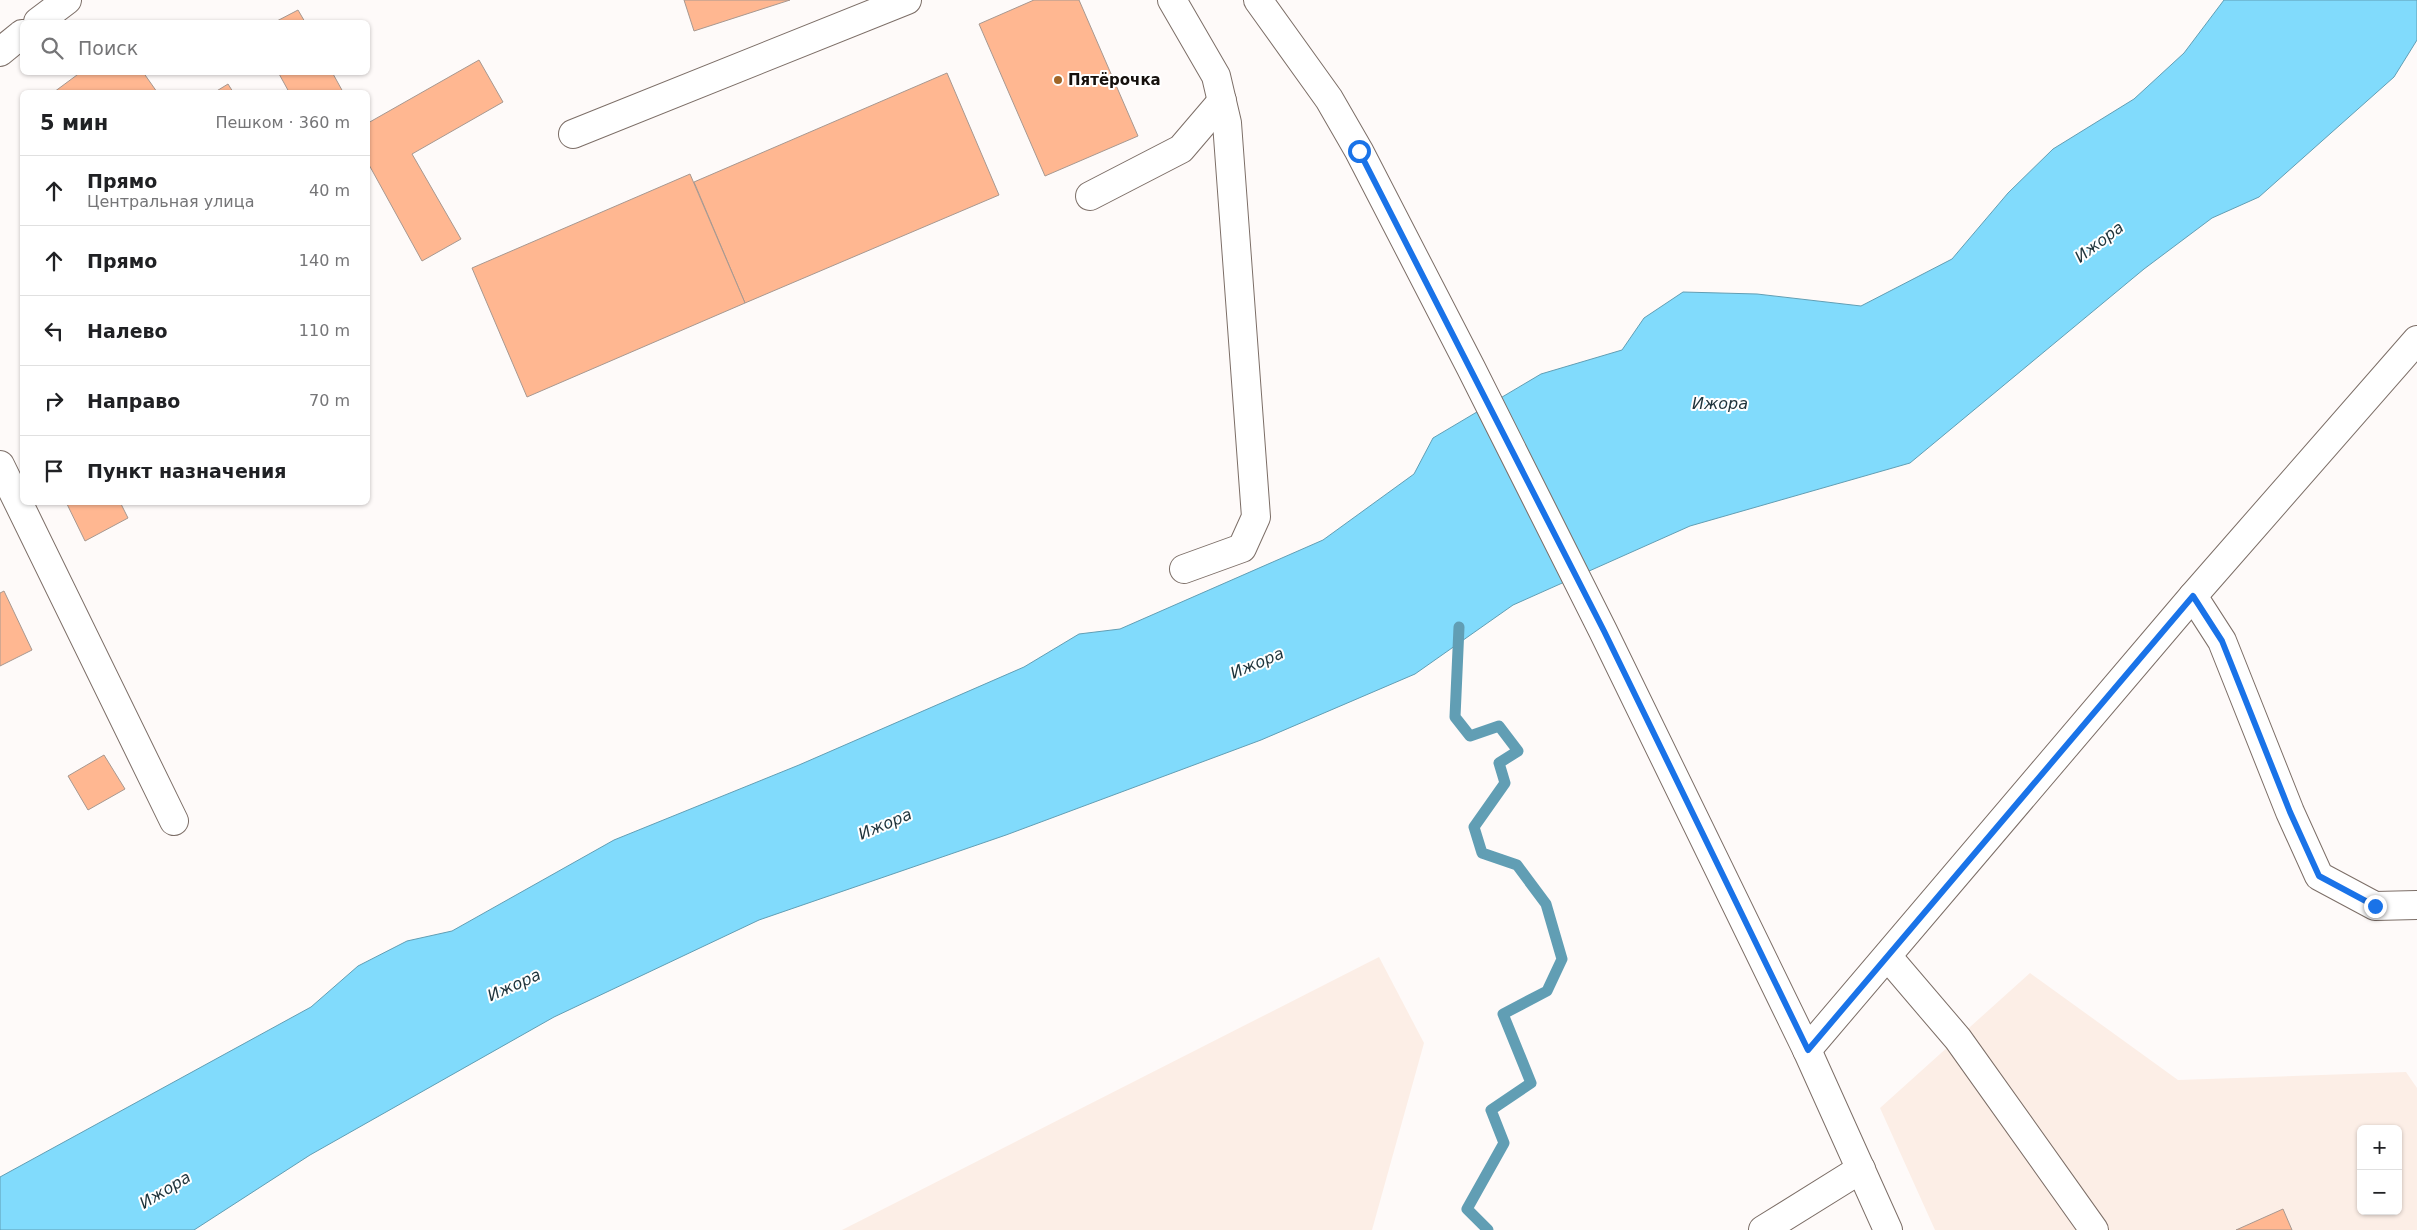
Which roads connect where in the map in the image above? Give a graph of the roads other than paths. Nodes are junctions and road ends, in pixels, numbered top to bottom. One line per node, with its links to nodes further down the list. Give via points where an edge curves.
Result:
1 (67, 0): 5 (main road)
2 (907, 0): 9 (main road)
3 (1172, 0): 8 (main road, via 1216,76)
4 (1258, 0): 18 (main road, via 1329,99 1359,151 1604,631)
5 (41, 20)
6 (20, 36): 7 (main road)
7 (0, 52)
8 (1222, 101): 10 (main road, via 1182,149); 13 (main road, via 1227,123 1256,517 1242,548)
9 (573, 134)
10 (1090, 196)
11 (2417, 340): 14 (main road)
12 (0, 465): 15 (main road)
13 (1184, 569)
14 (2193, 596): 16 (main road, via 2222,641 2319,876 2375,906); 17 (main road)
15 (174, 821)
16 (2417, 906)
17 (1888, 958): 18 (main road); 22 (main road, via 1958,1039)
18 (1808, 1050): 19 (main road)
19 (1860, 1169): 20 (main road); 21 (main road)
20 (1762, 1230)
21 (1888, 1230)
22 (2094, 1230)

